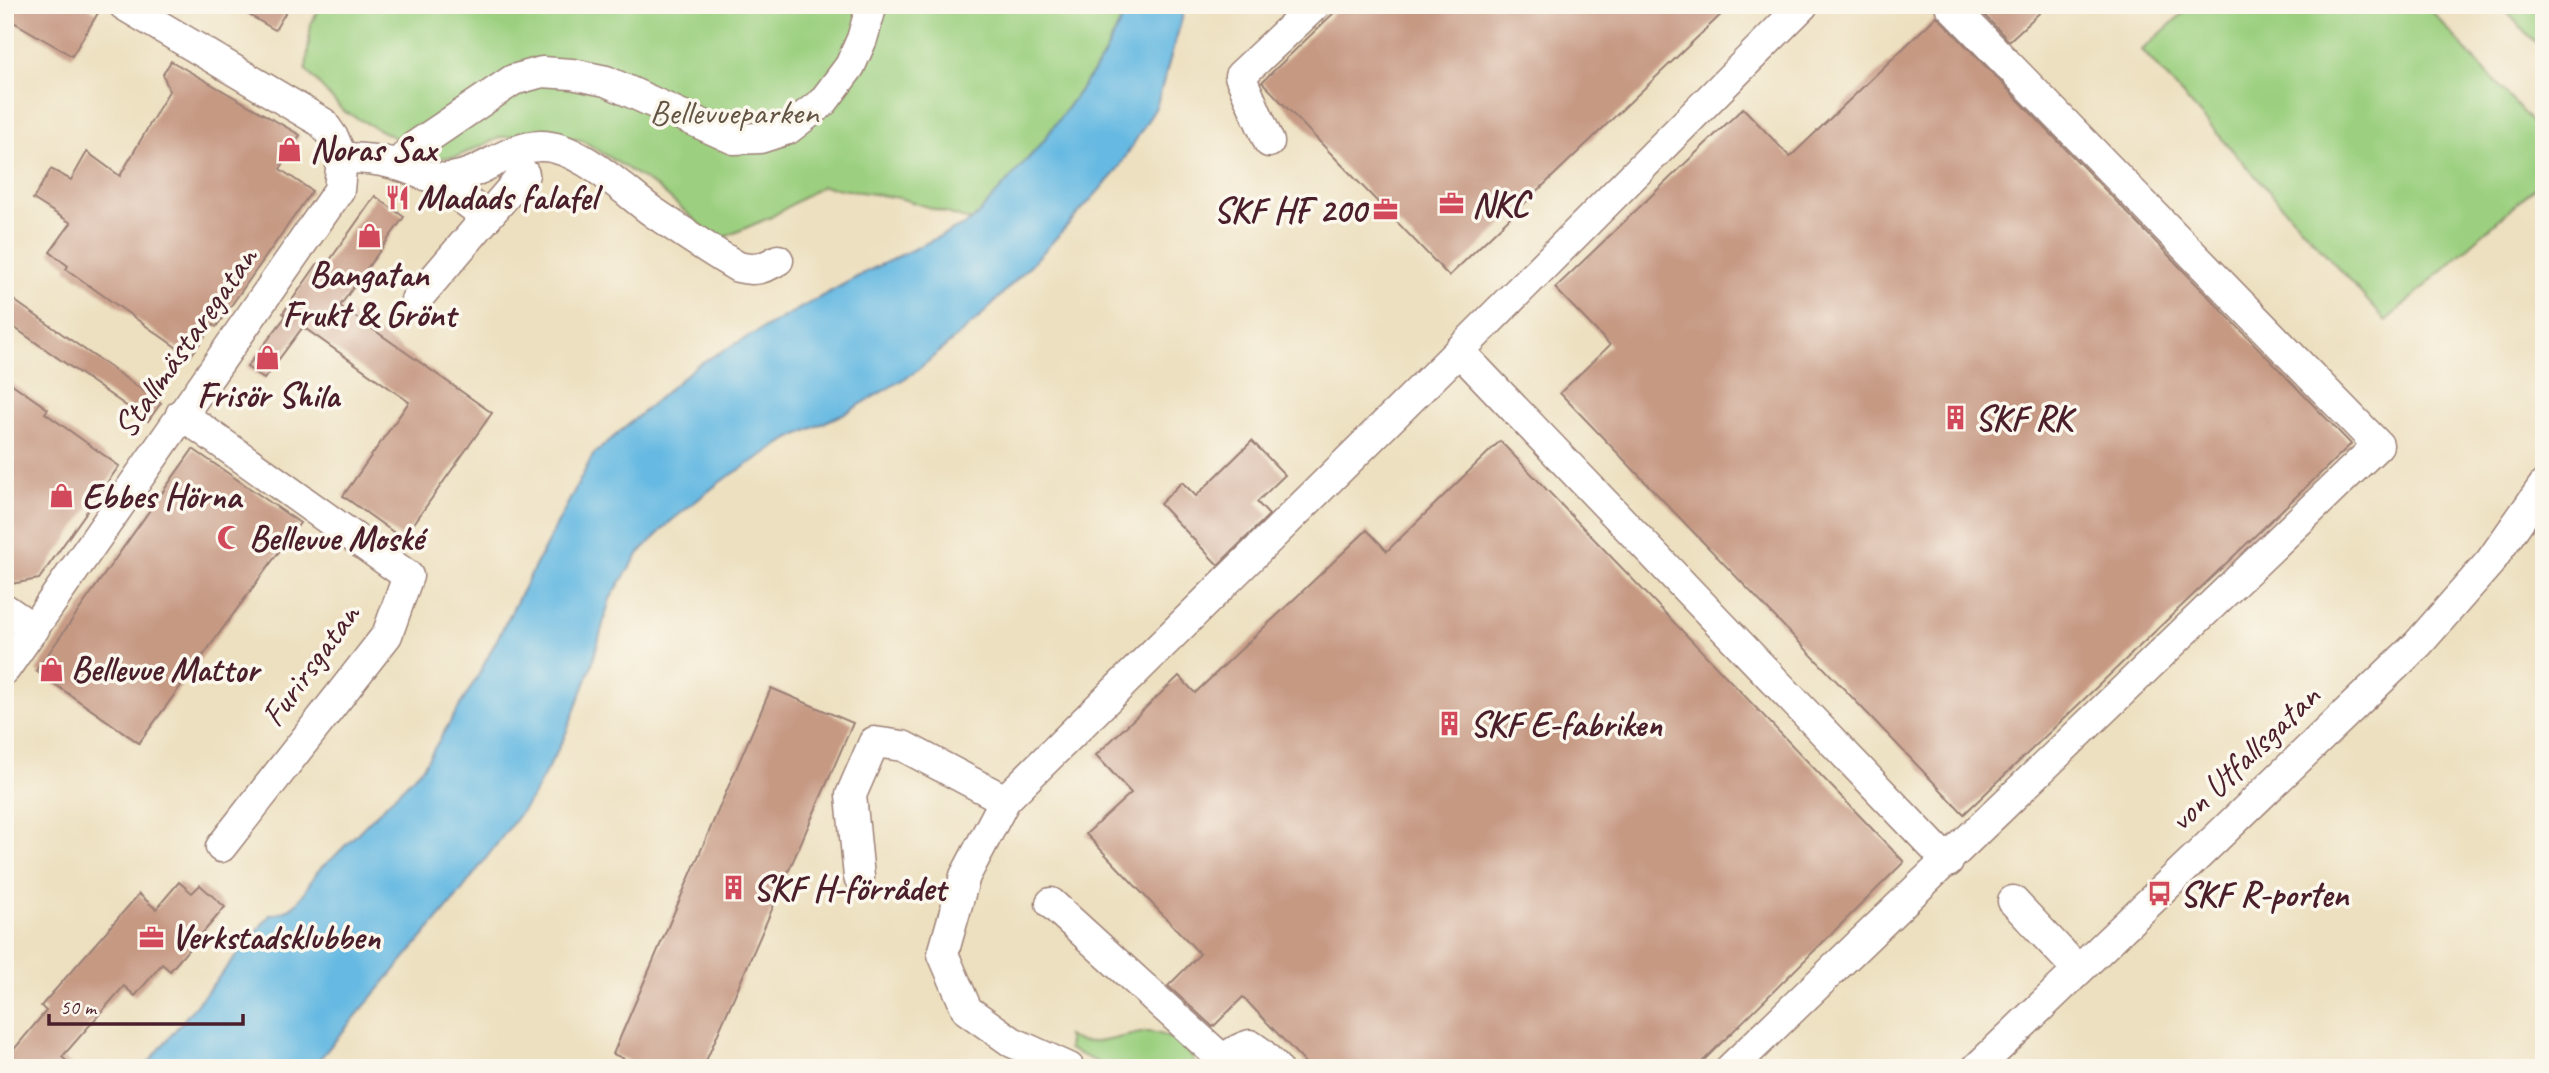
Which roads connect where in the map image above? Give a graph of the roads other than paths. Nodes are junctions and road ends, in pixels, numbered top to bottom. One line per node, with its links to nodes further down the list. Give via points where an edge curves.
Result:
1 (124, 5): 7 (street, via 323,123)
2 (1315, 5): 6 (street, via 1240,76)
3 (1803, 5): 14 (street)
4 (1950, 5): 22 (street, via 2378,446)
5 (871, 8): 8 (street, via 850,66 823,102 788,129 770,135 734,139 606,81 542,72 513,80 414,146)
6 (1269, 142)
7 (342, 158): 8 (street); 15 (street, Stallmästaregatan, via 339,190)
8 (397, 164): 10 (street, via 429,177)
9 (524, 174): 11 (street)
10 (450, 178): 11 (street, via 459,196); 12 (street, via 514,151 558,147 738,267 766,268)
11 (487, 217): 13 (street)
12 (778, 260)
13 (416, 300)
14 (1459, 351): 20 (street); 22 (street)
15 (181, 414): 18 (street, Stallmästaregatan); 21 (street, Furirsgatan, via 408,576 387,635)
16 (2544, 485): 26 (street, von Utfallsgatan, via 2490,562 2418,644)
17 (5, 609): 18 (street)
18 (34, 629): 19 (street, Stallmästaregatan)
19 (5, 669)
20 (1005, 800): 23 (street, via 903,746 874,742 851,795); 28 (street, via 965,876 943,954 967,1010 1012,1042)
21 (221, 847)
22 (1948, 862): 30 (street)
23 (859, 877)
24 (2013, 901): 26 (street)
25 (1051, 903): 27 (street)
26 (2078, 970): 31 (street, von Utfallsgatan)
27 (1221, 1064): 29 (street, via 1239,1048 1250,1045)
28 (1069, 1068)
29 (1276, 1068)
30 (1731, 1068)
31 (1977, 1068)

